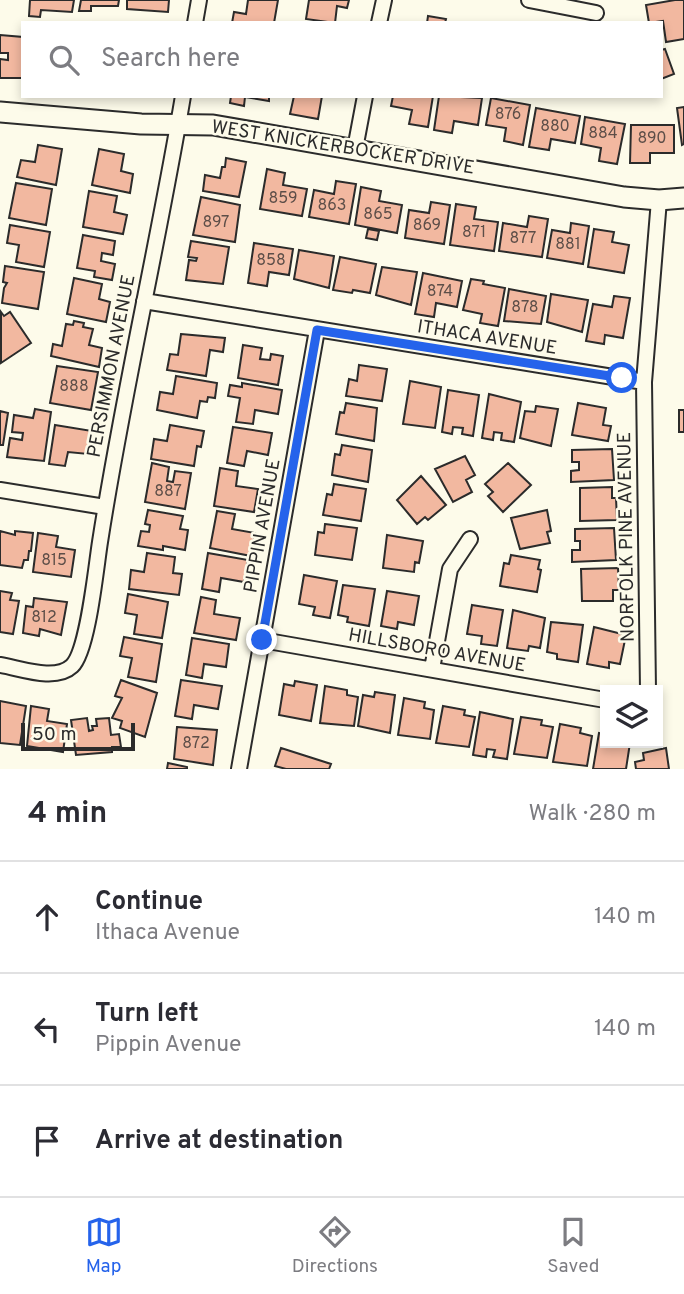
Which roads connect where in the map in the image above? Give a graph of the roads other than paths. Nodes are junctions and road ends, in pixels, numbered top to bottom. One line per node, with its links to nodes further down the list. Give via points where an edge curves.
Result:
1 (199, 0): 5 (street)
2 (384, 0): 6 (street)
3 (529, 0): 4 (street)
4 (596, 13)
5 (195, 21)
6 (379, 21)
7 (183, 98): 10 (street, PERSIMMON AVENUE)
8 (365, 98): 11 (street)
9 (0, 112): 10 (street, WEST KNICKERBOCKER DRIVE)
10 (178, 125): 11 (street, WEST KNICKERBOCKER DRIVE, via 213,125); 14 (street, PERSIMMON AVENUE)
11 (355, 149): 13 (street, WEST KNICKERBOCKER DRIVE)
12 (684, 198): 13 (street, WEST KNICKERBOCKER DRIVE)
13 (659, 200): 16 (street)
14 (144, 301): 15 (street, ITHACA AVENUE); 18 (street, PERSIMMON AVENUE)
15 (317, 330): 16 (street, ITHACA AVENUE); 20 (street, PIPPIN AVENUE)
16 (644, 382): 23 (street, NORFOLK PINE AVENUE)
17 (0, 490): 18 (street)
18 (105, 507): 21 (street, PERSIMMON AVENUE, via 83,643 72,666 52,674)
19 (470, 539): 22 (street, via 450,569)
20 (262, 640): 22 (street, HILLSBORO AVENUE); 25 (street, PIPPIN AVENUE)
21 (0, 665)
22 (432, 669): 24 (street, HILLSBORO AVENUE)
23 (648, 685)
24 (600, 699)
25 (239, 769)

